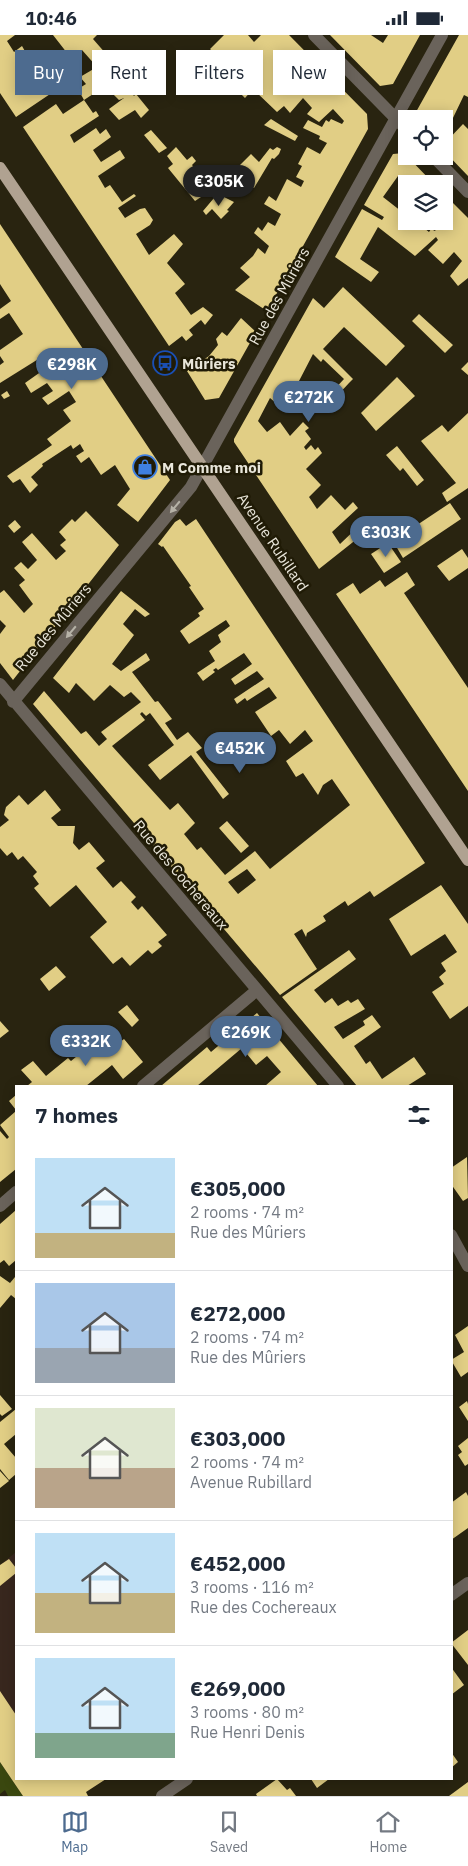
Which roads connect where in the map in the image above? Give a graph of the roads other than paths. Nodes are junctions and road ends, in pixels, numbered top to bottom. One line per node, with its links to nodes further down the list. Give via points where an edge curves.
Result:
1 (314, 35): 3 (street)
2 (442, 35): 3 (street, Rue des Mûriers)
3 (396, 119): 7 (street, Rue des Mûriers)
4 (442, 165): 6 (street)
5 (0, 168): 7 (main road, Avenue Rubillard)
6 (468, 192)
7 (203, 467): 9 (street, Rue des Mûriers, one-way to 9, via 191,487); 10 (main road, Avenue Rubillard)
8 (0, 684): 9 (street, Rue des Cochereaux)
9 (13, 702): 11 (street, Rue des Cochereaux)
10 (468, 861)
11 (257, 990): 12 (street); 13 (street, Rue des Cochereaux)
12 (144, 1085)
13 (337, 1085)
14 (15, 1193): 15 (street)
15 (0, 1206)
16 (453, 1239): 17 (street)
17 (468, 1266)
18 (468, 1583): 19 (street)
19 (453, 1594)
20 (186, 1780): 21 (street)
21 (162, 1796)

